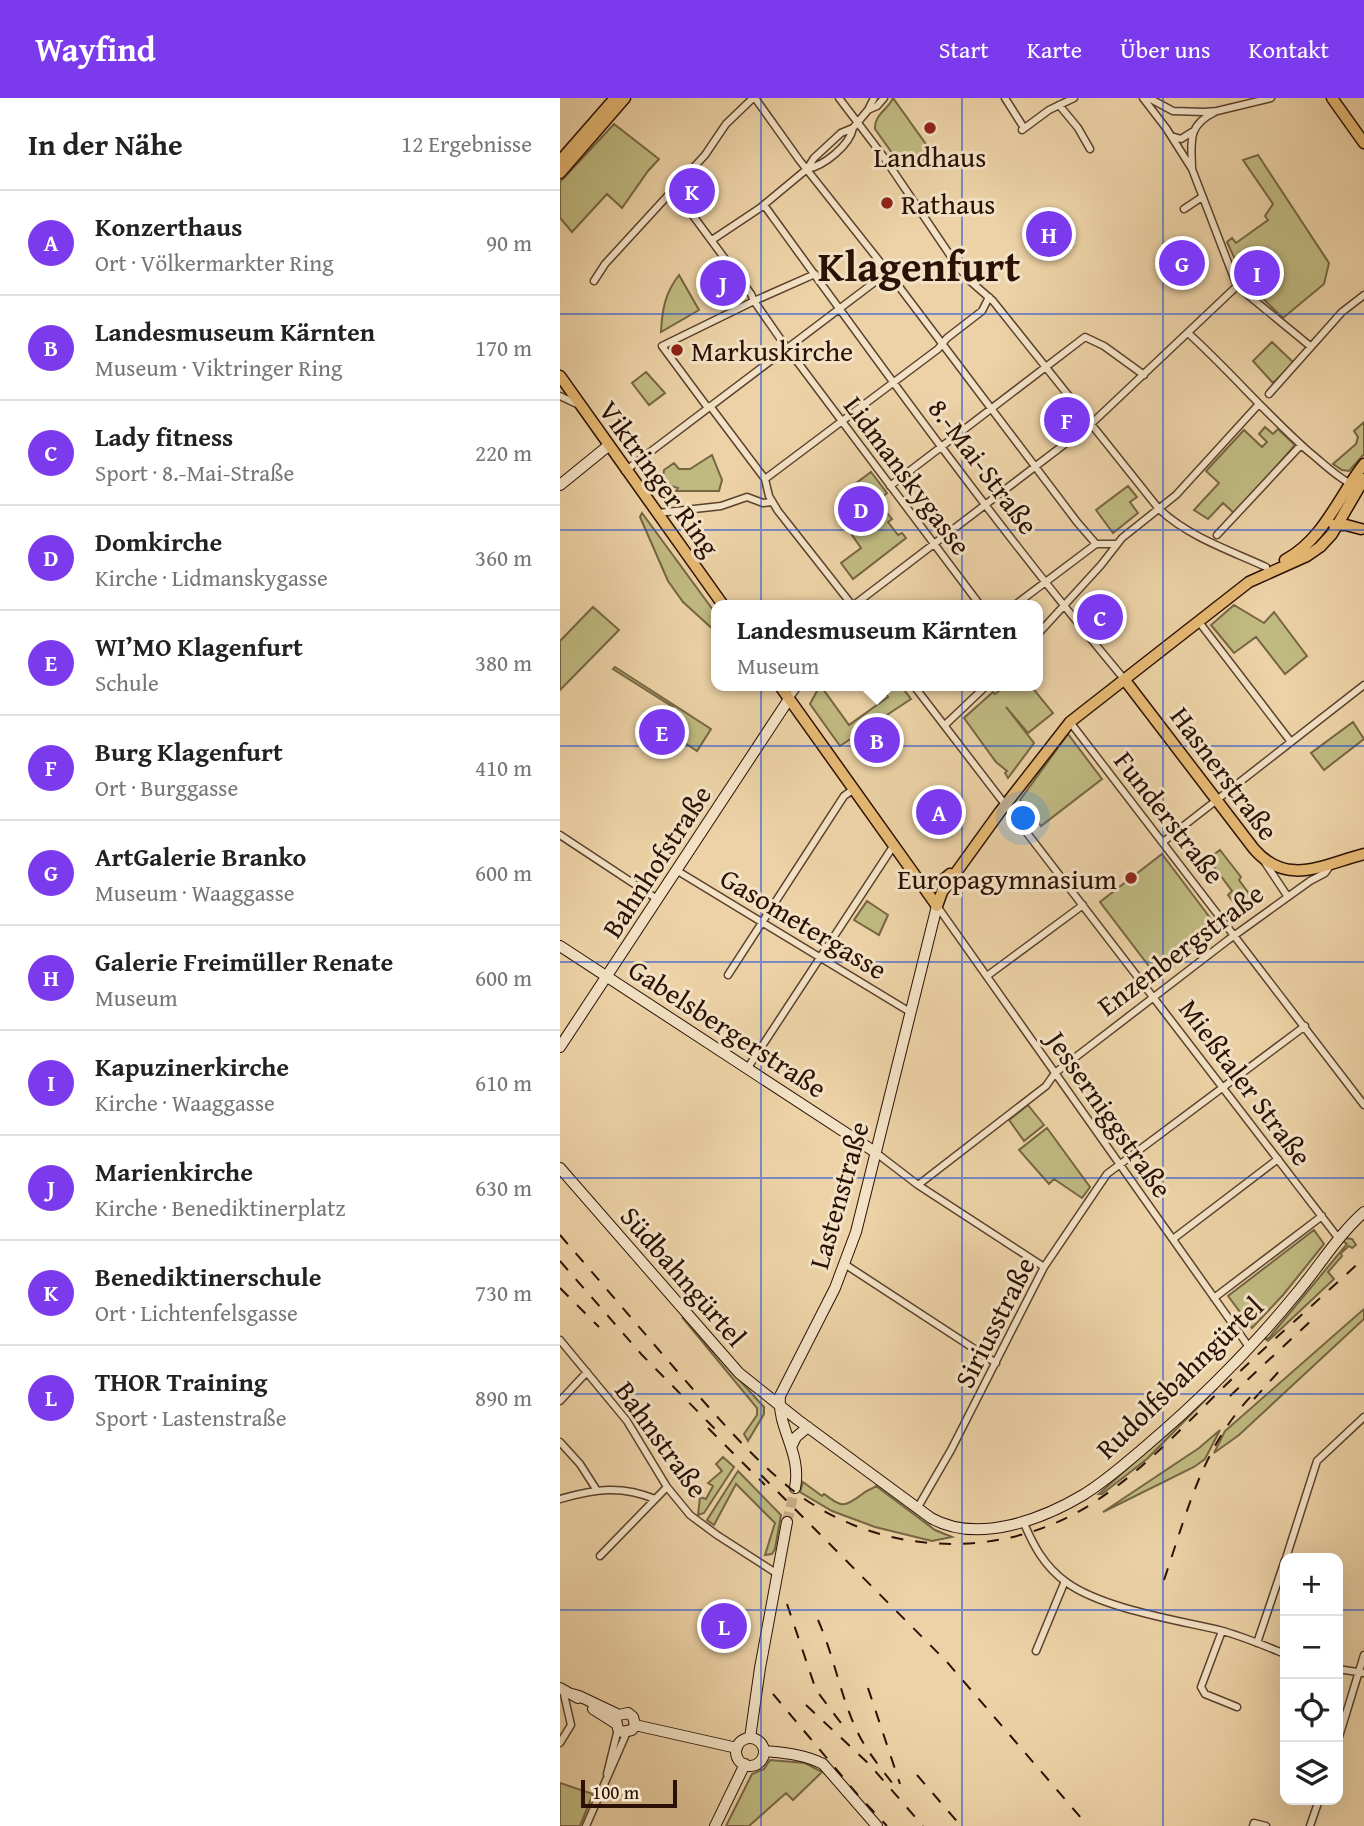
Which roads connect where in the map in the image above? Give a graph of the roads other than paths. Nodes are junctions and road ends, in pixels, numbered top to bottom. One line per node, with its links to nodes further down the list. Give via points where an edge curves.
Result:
1 (615, 98): 23 (main road)
2 (625, 98): 26 (main road)
3 (754, 98): 24 (street); 27 (street, via 717,134)
4 (839, 98): 18 (street)
5 (874, 98): 14 (street)
6 (884, 98): 14 (street)
7 (1005, 98): 13 (street, via 1023,129)
8 (1074, 98): 13 (street)
9 (1143, 98): 20 (street)
10 (1149, 98): 15 (street)
11 (1271, 98): 17 (street)
12 (1332, 98): 21 (main road)
13 (1059, 106): 22 (street)
14 (868, 110): 18 (street)
15 (1173, 111): 16 (street); 20 (street, via 1166,119)
16 (1186, 111): 17 (street); 19 (street, via 1193,117)
17 (1217, 111): 19 (street)
18 (858, 122): 24 (street); 37 (street, via 957,264)
19 (1193, 130): 20 (street, via 1181,139); 25 (street)
20 (1168, 131): 25 (street)
21 (1364, 143)
22 (1090, 149)
23 (560, 161)
24 (807, 169): 29 (street); 32 (street)
25 (1192, 169): 28 (street)
26 (560, 173)
27 (674, 190): 31 (street, Lidmanskygasse); 34 (street)
28 (1202, 197): 30 (street); 35 (street)
29 (764, 205): 31 (street); 33 (street, 8.-Mai-Straße)
30 (1184, 209)
31 (712, 240): 38 (street, Lidmanskygasse)
32 (888, 272): 39 (street); 42 (street)
33 (815, 274): 38 (street); 39 (street, 8.-Mai-Straße)
34 (594, 281)
35 (1237, 286): 40 (street); 43 (street)
36 (1364, 295): 43 (street)
37 (989, 297): 42 (street, via 982,311); 46 (street)
38 (754, 301): 44 (street, Lidmanskygasse); 54 (street, via 662,345)
39 (839, 308): 44 (street); 49 (street, 8.-Mai-Straße)
40 (1198, 324): 41 (street); 45 (street)
41 (1188, 333): 45 (street); 47 (street)
42 (942, 345): 49 (street); 55 (street)
43 (1310, 346): 50 (street)
44 (788, 348): 54 (street); 56 (street, Lidmanskygasse)
45 (1208, 351): 52 (street)
46 (1047, 368): 47 (street, via 1089,338); 55 (street); 57 (street)
47 (1144, 375): 57 (street)
48 (560, 376): 53 (main road, Viktringer Ring)
49 (894, 382): 56 (street); 60 (street, 8.-Mai-Straße)
50 (1269, 394)
51 (560, 396): 53 (street)
52 (1259, 404): 58 (street); 71 (street)
53 (579, 405): 59 (main road, Viktringer Ring)
54 (709, 407): 63 (street); 64 (street)
55 (991, 411): 60 (street); 62 (street)
56 (842, 422): 64 (street); 67 (street, Lidmanskygasse)
57 (1091, 424): 62 (street); 71 (street)
58 (1301, 445): 65 (street); 76 (street)
59 (608, 446): 63 (main road, Viktringer Ring); 66 (street)
60 (943, 447): 67 (street); 69 (street, 8.-Mai-Straße)
61 (1364, 464): 65 (main road)
62 (1034, 468): 69 (street); 77 (street)
63 (625, 471): 72 (main road, Viktringer Ring)
64 (765, 480): 68 (street)
65 (1357, 484): 70 (main road); 74 (main road)
66 (560, 485)
67 (890, 485): 79 (street, Lidmanskygasse)
68 (772, 502): 72 (street, via 747,498 721,506); 83 (street)
69 (987, 505): 79 (street); 81 (street, 8.-Mai-Straße)
70 (1346, 507): 73 (main road); 75 (main road)
71 (1158, 509): 78 (street); 80 (street, via 1195,535)
72 (657, 513): 82 (main road, Viktringer Ring)
73 (1338, 524): 74 (main road); 75 (main road); 80 (main road, via 1315,551)
74 (1322, 528): 80 (main road)
75 (1363, 531)
76 (1217, 536)
77 (1096, 544): 78 (street); 81 (street)
78 (1116, 544): 87 (street)
79 (935, 545): 84 (street); 85 (street, Lidmanskygasse)
80 (1270, 569): 88 (main road, via 1243,578)
81 (1045, 582): 86 (street); 87 (street, 8.-Mai-Straße)
82 (719, 600)
83 (849, 600)
84 (860, 600)
85 (976, 600)
86 (1022, 600)
87 (1064, 605): 89 (street); 90 (street, 8.-Mai-Straße)
88 (1199, 622): 90 (main road); 99 (street)
89 (1043, 628)
90 (1124, 679): 97 (main road); 101 (main road, Hasnerstraße)
91 (1364, 685): 99 (street)
92 (783, 691): 96 (main road)
93 (794, 691): 96 (street)
94 (918, 691): 98 (street, Mießtaler Straße)
95 (981, 691): 98 (street)
96 (789, 699): 100 (main road); 110 (street, Bahnhofstraße)
97 (1070, 722): 102 (main road); 104 (street, Funderstraße)
98 (945, 725): 102 (street, Mießtaler Straße)
99 (1291, 742): 101 (street)
100 (854, 789): 105 (main road); 116 (street, via 844,796)
101 (1217, 800): 104 (street); 107 (main road, Hasnerstraße)
102 (1006, 804): 108 (main road); 114 (street, Mießtaler Straße)
103 (560, 835): 113 (street)
104 (1163, 842): 117 (street, Funderstraße)
105 (894, 845): 111 (main road); 119 (street)
106 (1364, 854): 109 (main road, Enzenbergstraße)
107 (1263, 860): 109 (main road, Enzenbergstraße, via 1292,871); 112 (street, Hasnerstraße)
108 (964, 862): 111 (main road, via 939,883); 115 (main road)
109 (1331, 863): 112 (street, Enzenbergstraße, via 1325,873)
110 (676, 870): 113 (street, Bahnhofstraße); 116 (street, Gasometergasse)
111 (921, 882): 115 (main road)
112 (1288, 897): 117 (street, Enzenbergstraße)
113 (657, 899): 122 (street, Bahnhofstraße)
114 (1083, 905): 121 (street); 123 (street, Mießtaler Straße)
115 (937, 906): 121 (street, Jesserniggstraße); 124 (street, Lastenstraße)
116 (762, 922): 119 (street, Gasometergasse); 120 (street)
117 (1235, 935): 123 (street, Enzenbergstraße); 125 (street, Funderstraße)
118 (560, 946): 122 (street, Gabelsbergerstraße)
119 (822, 958): 124 (street, Gasometergasse); 127 (street)
120 (729, 975)
121 (987, 976): 128 (street, Jesserniggstraße)
122 (607, 977): 126 (street, Bahnhofstraße); 127 (street, Gabelsbergerstraße)
123 (1153, 996): 128 (street, Enzenbergstraße); 129 (street, Mießtaler Straße)
124 (910, 1012): 131 (street, Lastenstraße)
125 (1305, 1026): 129 (street, Siriusstraße); 130 (street, Funderstraße)
126 (560, 1047)
127 (747, 1069): 131 (street, Gabelsbergerstraße)
128 (1055, 1073): 133 (street, Jesserniggstraße); 135 (street, Enzenbergstraße, via 1046,1086)
129 (1223, 1087): 132 (street, Mießtaler Straße); 133 (street, Siriusstraße)
130 (1364, 1105)
131 (875, 1152): 135 (street, Gabelsbergerstraße); 140 (street, Lastenstraße)
132 (1278, 1159): 137 (street, Mießtaler Straße); 138 (street)
133 (1120, 1165): 138 (street, Jesserniggstraße); 141 (street, Siriusstraße, via 1107,1174)
134 (560, 1168): 148 (street, Südbahngürtel, via 729,1363)
135 (918, 1185): 141 (street, Gabelsbergerstraße)
136 (1364, 1212): 139 (street, Rudolfsbahngürtel)
137 (1322, 1216): 139 (street, Mießtaler Straße); 142 (street)
138 (1173, 1239): 142 (street, Jesserniggstraße)
139 (1339, 1239): 144 (street, Rudolfsbahngürtel)
140 (846, 1265): 145 (street); 148 (street, Lastenstraße, via 782,1390)
141 (1044, 1267): 145 (street, Siriusstraße)
142 (1214, 1298): 144 (street, Jesserniggstraße)
143 (560, 1340): 146 (street, Bahnstraße)
144 (1249, 1347): 159 (street, Rudolfsbahngürtel, via 1161,1434 1101,1483 1068,1503)
145 (996, 1363): 158 (street, Siriusstraße)
146 (587, 1372): 147 (street); 153 (street, Bahnstraße, via 639,1438)
147 (560, 1401)
148 (780, 1406): 150 (street, Rudolfsbahngürtel); 152 (street)
149 (1364, 1416): 161 (street, via 1317,1461)
150 (808, 1427): 152 (street); 158 (street, Rudolfsbahngürtel)
151 (560, 1442): 155 (street)
152 (791, 1447): 154 (street, via 797,1468)
153 (667, 1487): 157 (street); 163 (street, Bahnstraße, via 690,1515)
154 (795, 1488)
155 (596, 1489): 156 (street); 157 (street, via 630,1490)
156 (560, 1499)
157 (655, 1499): 162 (street)
158 (918, 1507): 159 (street, Rudolfsbahngürtel, via 943,1524 962,1529)
159 (1023, 1521): 165 (street, via 1038,1553)
160 (787, 1522): 163 (street)
161 (1287, 1553)
162 (600, 1556)
163 (776, 1573): 177 (street)
164 (1280, 1574): 167 (street)
165 (1065, 1581): 166 (street, via 1154,1616); 168 (street)
166 (1222, 1631): 167 (street); 174 (street, via 1201,1687 1205,1694)
167 (1257, 1643): 169 (street)
168 (1036, 1651)
169 (1280, 1652)
170 (1364, 1654): 172 (street)
171 (1343, 1670): 172 (street)
172 (1361, 1673): 176 (street)
173 (565, 1691): 175 (street); 178 (street, via 571,1725)
174 (1237, 1707)
175 (623, 1725): 179 (street); 184 (street)
176 (1343, 1725)
177 (750, 1738): 179 (street); 180 (street, via 757,1739)
178 (560, 1743)
179 (737, 1748): 181 (street)
180 (764, 1751): 181 (street, via 758,1763); 186 (street, via 822,1764)
181 (745, 1764): 185 (street)
182 (1317, 1805): 188 (street)
183 (1254, 1825): 187 (street)
184 (586, 1826)
185 (715, 1826)
186 (877, 1826)
187 (1266, 1826)
188 (1310, 1826)

